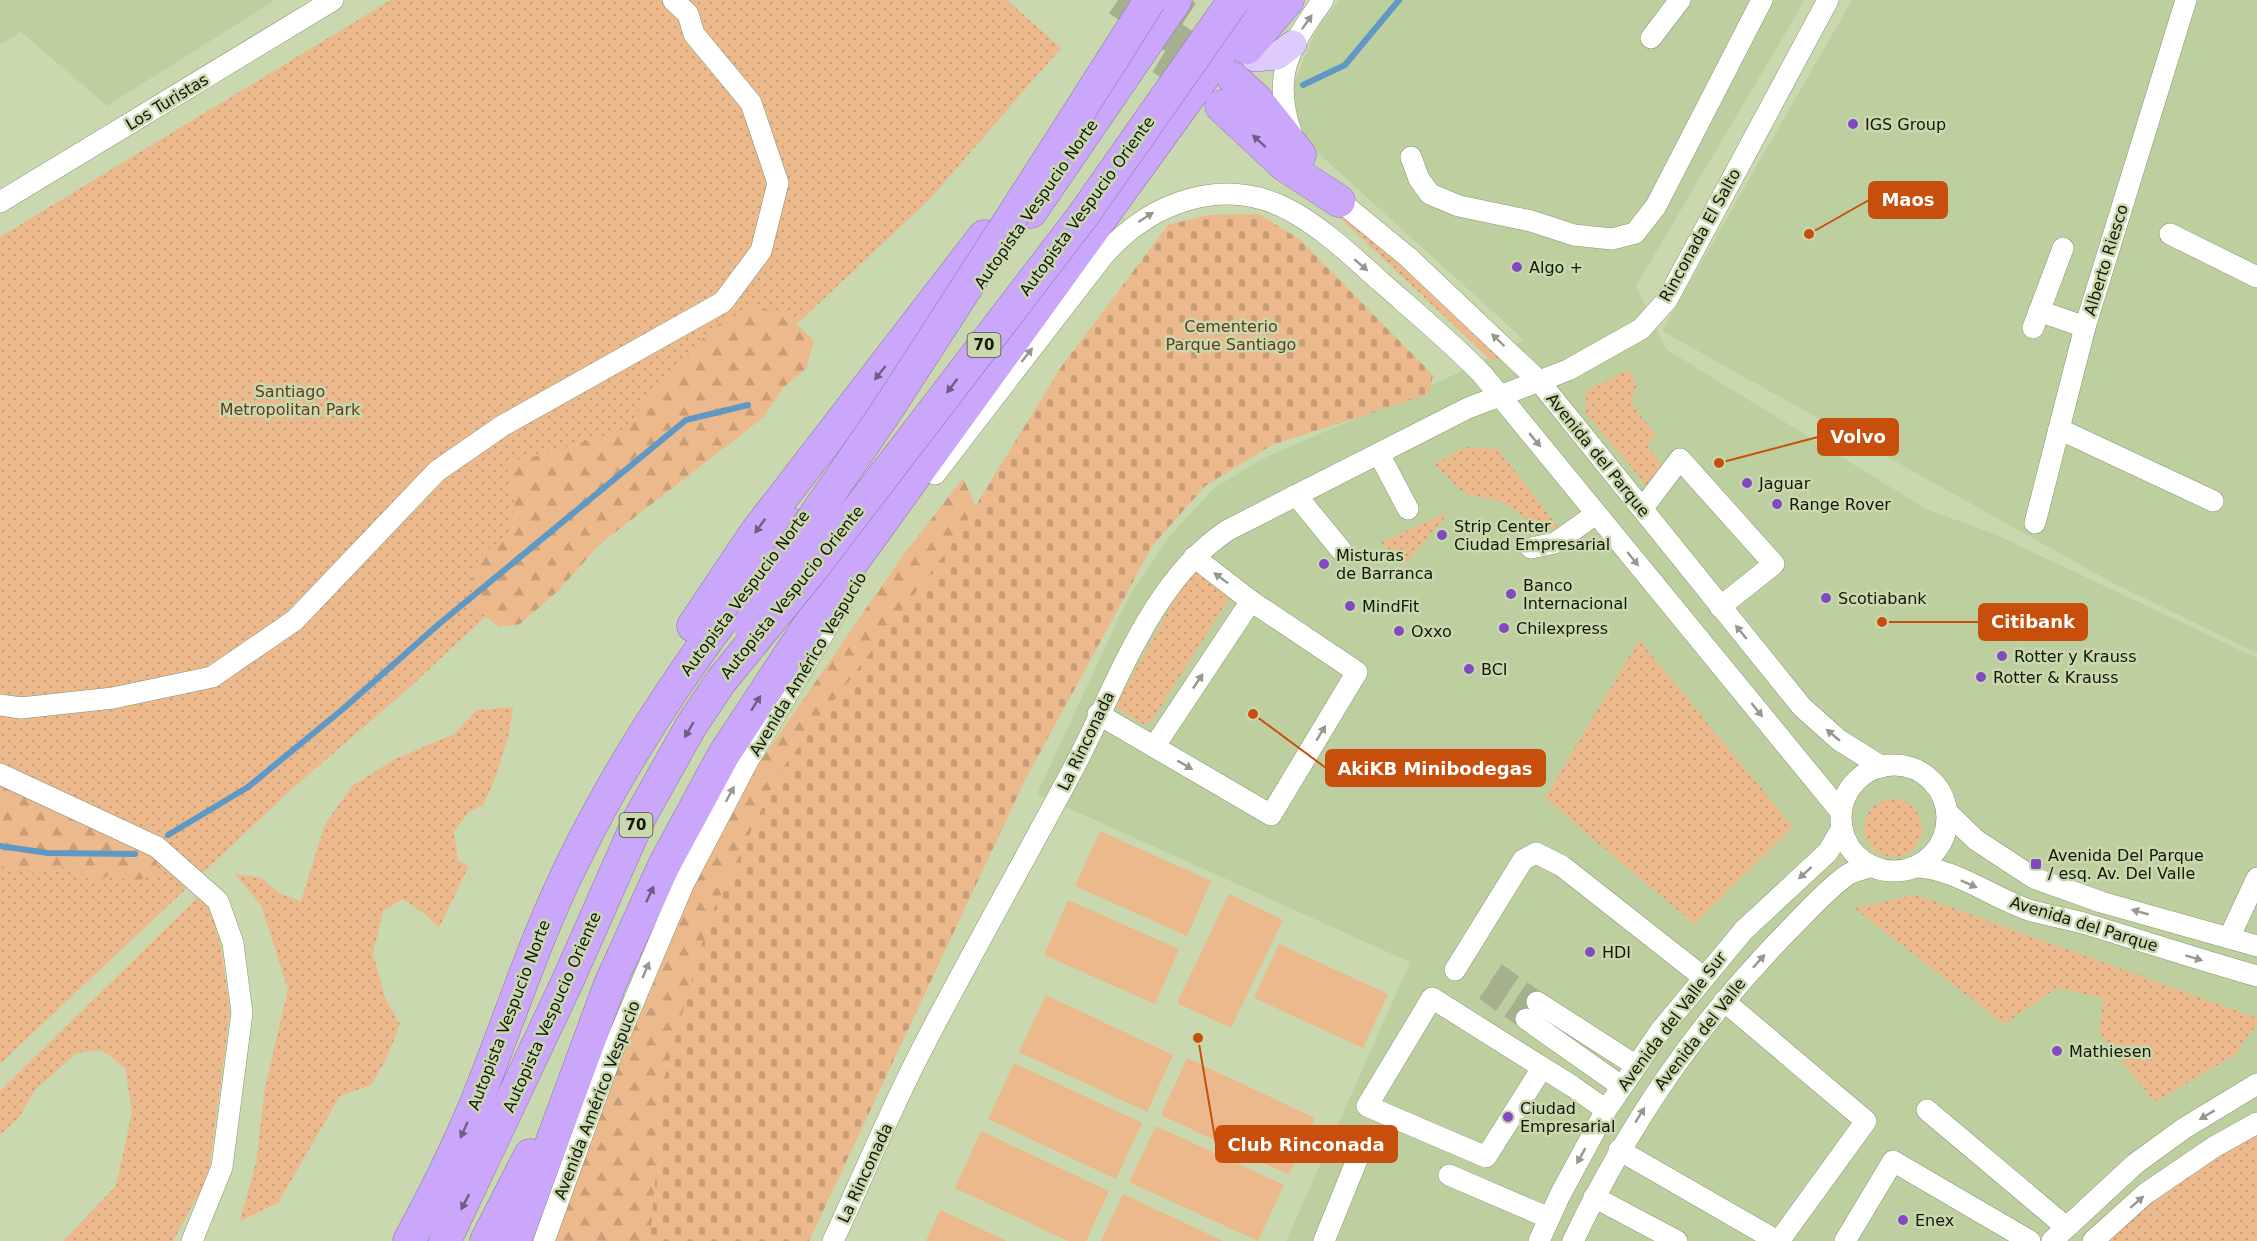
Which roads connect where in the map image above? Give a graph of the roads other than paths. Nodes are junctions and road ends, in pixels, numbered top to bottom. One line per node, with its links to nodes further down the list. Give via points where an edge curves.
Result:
1 (333, 0): 20 (street, Los Turistas)
2 (673, 0): 42 (street, via 688,14 694,34 751,103 778,183 761,250 723,302 502,426 437,471 295,620 212,677 113,698 21,708)
3 (1150, 0): 41 (highway, bridge, via 977,272 786,558)
4 (1176, 0): 49 (highway, Autopista Vespucio Norte, via 1082,141 938,342 703,645 640,741)
5 (1234, 0): 41 (highway, Autopista Vespucio Oriente / 70, one-way to 41, bridge, via 1082,217 810,572)
6 (1259, 0): 16 (highway, 70)
7 (1288, 0): 16 (highway, via 1240,56)
8 (1323, 0): 14 (street, one-way to 8)
9 (1680, 0): 13 (street)
10 (1762, 0): 18 (street, via 1656,206 1635,233 1611,239 1574,235 1531,221 1459,206 1430,194)
11 (1828, 0): 26 (street, Rinconada El Salto, via 1667,300 1641,329 1568,370)
12 (2186, 0): 25 (street, Alberto Riesco)
13 (1651, 38)
14 (1293, 44): 15 (main road); 17 (street, via 1285,67 1283,102)
15 (1237, 80): 17 (highway, via 1257,99); 19 (highway, one-way to 15, via 1284,165)
16 (1163, 134): 59 (highway, 70, one-way to 16, via 664,865 756,701)
17 (1300, 155): 19 (street, Avenida del Parque)
18 (1411, 157)
19 (1339, 201): 26 (street, Avenida del Parque, one-way to 19, via 1408,257)
20 (0, 202)
21 (1004, 209): 49 (highway, one-way to 49, via 800,473 715,592 643,706 617,756)
22 (2170, 234): 24 (street)
23 (2063, 248): 25 (street, via 2036,320)
24 (2257, 277)
25 (2085, 327): 28 (street, Alberto Riesco)
26 (1539, 381): 27 (street, Rinconada El Salto); 33 (street, Avenida del Parque)
27 (1499, 394): 29 (street, La Rinconada); 34 (street, one-way to 34); 78 (street, Avenida Américo Vespucio, one-way to 27, via 612,1053 683,885 749,759 835,613 905,513 1103,256 1136,224 1177,202 1221,194 1266,200 1292,212 1455,347)
28 (2059, 429): 31 (street); 35 (street, Alberto Riesco)
29 (1379, 454): 30 (street, La Rinconada); 32 (street)
30 (1296, 495): 37 (street); 38 (street, La Rinconada, via 1228,531)
31 (2213, 501)
32 (1408, 509)
33 (1642, 509): 40 (street, Avenida del Parque); 40 (street, via 1680,459 1774,564)
34 (1596, 514): 36 (street, via 1555,543); 48 (street, one-way to 48)
35 (2036, 523)
36 (1531, 548)
37 (1341, 550)
38 (1194, 557): 39 (street, one-way to 38); 43 (street, La Rinconada, via 1173,582)
39 (1251, 601): 44 (street, one-way to 39); 44 (street, one-way to 39, via 1271,814 1357,672)
40 (1720, 607): 45 (street, Avenida del Parque, one-way to 40, via 1856,753 1816,721)
41 (721, 681): 75 (highway, Autopista Vespucio Oriente / 70, one-way to 75, via 640,817)
42 (0, 705)
43 (1098, 714): 44 (street); 79 (street, La Rinconada, via 1074,768 922,1048)
44 (1154, 747)
45 (1882, 766): 47 (street, via 1908,767 1923,773 1943,797); 48 (street, via 1864,774 1853,785 1845,798)
46 (0, 774): 73 (street, via 157,847 218,901 233,944 242,1013 222,1167)
47 (1947, 812): 51 (street, via 1940,845); 53 (street, Avenida del Parque, one-way to 47, via 2101,902 2034,878 1976,840)
48 (1842, 820): 50 (street, via 1852,851); 57 (street, Avenida del Valle Sur, one-way to 57, via 1828,852 1744,930)
49 (573, 861): 74 (highway, Autopista Vespucio Norte, one-way to 74, via 517,991 472,1112)
50 (1872, 866): 51 (street, via 1886,871); 58 (street, Avenida del Valle, one-way to 50, via 1833,887 1848,874)
51 (1914, 867): 56 (street, Avenida del Parque, one-way to 56, via 1943,872 2053,918 2084,923)
52 (2257, 878): 53 (street)
53 (2229, 938): 54 (street, Avenida del Parque)
54 (2257, 946)
55 (1455, 970): 57 (street, via 1522,860 1536,853 1562,866)
56 (2257, 976)
57 (1703, 977): 60 (street, Avenida del Valle Sur)
58 (1724, 1001): 68 (street, Avenida del Valle, one-way to 58, via 1661,1082); 84 (street, via 1866,1120)
59 (586, 1044): 76 (highway, 70); 77 (highway)
60 (1635, 1065): 63 (street, Avenida del Valle Sur); 63 (street, via 1532,1011)
61 (1542, 1068): 61 (street, via 1486,1157 1367,1106 1432,998); 64 (street)
62 (2257, 1084): 72 (street, one-way to 72, via 2135,1164)
63 (1621, 1086): 64 (street, Avenida del Valle Sur)
64 (1606, 1110): 71 (street, Avenida del Valle Sur, one-way to 71)
65 (1927, 1110): 72 (street)
66 (2257, 1123): 87 (street, one-way to 66, via 2145,1194 2207,1151)
67 (1365, 1140): 80 (street)
68 (1619, 1150): 70 (street, Avenida del Valle); 84 (street)
69 (1449, 1175): 71 (street)
70 (1594, 1197): 82 (street, Avenida del Valle); 83 (street)
71 (1549, 1218): 81 (street, Avenida del Valle Sur)
72 (2059, 1234)
73 (192, 1241)
74 (409, 1241)
75 (445, 1241)
76 (486, 1241)
77 (515, 1241)
78 (544, 1241)
79 (833, 1241)
80 (1324, 1241)
81 (1539, 1241)
82 (1573, 1241)
83 (1677, 1241)
84 (1778, 1241)
85 (1845, 1241): 86 (street, via 1893,1161)
86 (2030, 1241)
87 (2094, 1241)

